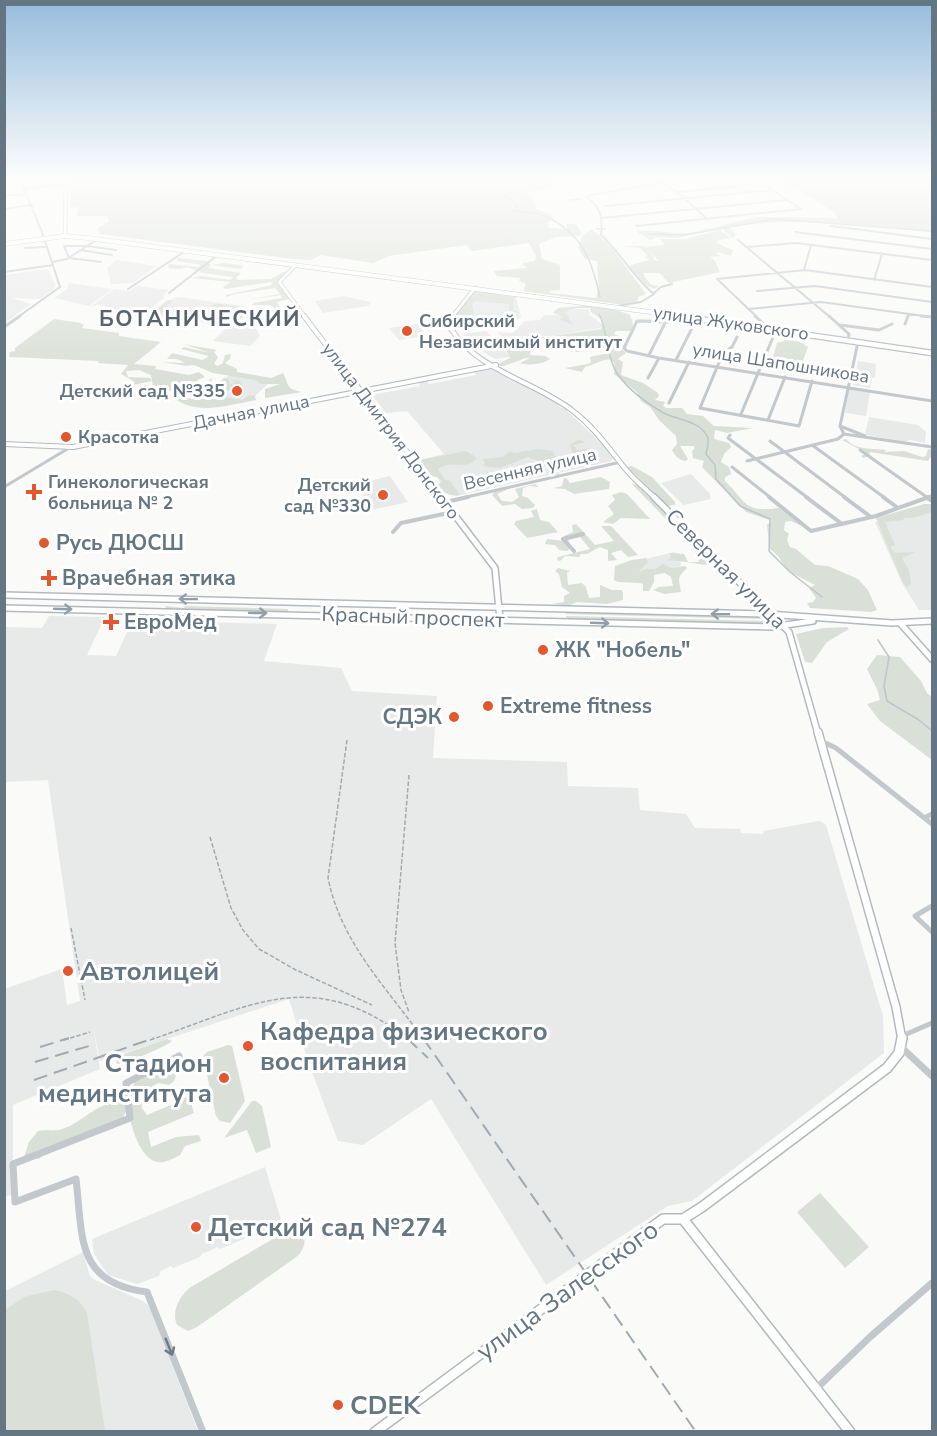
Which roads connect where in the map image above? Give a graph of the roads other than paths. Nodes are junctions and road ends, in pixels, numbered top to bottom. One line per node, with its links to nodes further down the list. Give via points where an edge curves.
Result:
1 (44, 244): 11 (street)
2 (90, 244): 10 (street)
3 (139, 244): 17 (main road, улица Жуковского)
4 (611, 244): 37 (street, via 639,282)
5 (743, 244): 12 (street)
6 (777, 244): 12 (street)
7 (800, 244): 9 (street)
8 (892, 244): 14 (street)
9 (811, 245): 19 (street); 26 (street, via 802,269)
10 (87, 246): 15 (street); 16 (street); 21 (street, via 64,246)
11 (45, 247): 13 (street); 24 (street)
12 (746, 247): 28 (street)
13 (25, 248)
14 (933, 249)
15 (80, 250): 20 (street); 21 (street)
16 (116, 250)
17 (187, 250): 18 (main road, улица Жуковского); 34 (street)
18 (219, 254): 25 (main road, улица Жуковского); 36 (street)
19 (882, 254): 22 (street); 29 (street)
20 (112, 255)
21 (69, 258): 23 (street); 24 (street)
22 (933, 260)
23 (101, 262)
24 (52, 264): 27 (street); 51 (street, via 59,288)
25 (296, 265): 33 (main road, улица Жуковского); 69 (street, улица Дмитрия Донского, via 279,282)
26 (805, 270): 28 (street); 29 (street)
27 (4, 272)
28 (778, 273): 31 (street); 43 (street, via 717,279)
29 (874, 280): 32 (street)
30 (672, 284): 37 (street)
31 (797, 287): 35 (street); 39 (street); 40 (street)
32 (933, 287)
33 (475, 288): 41 (main road, улица Жуковского); 62 (street, Северная улица, via 453,314 452,330 472,351)
34 (128, 289)
35 (758, 291)
36 (169, 293)
37 (654, 293): 38 (street)
38 (641, 302): 41 (street); 42 (street)
39 (933, 302)
40 (816, 303): 43 (street); 44 (street); 50 (street)
41 (614, 306): 42 (main road, улица Жуковского)
42 (635, 309): 46 (main road, улица Жуковского)
43 (748, 309): 52 (street)
44 (909, 314): 45 (street); 49 (street)
45 (933, 318)
46 (696, 321): 47 (street); 52 (main road, улица Жуковского); 60 (street)
47 (665, 323): 58 (street); 58 (street, улица Шапошникова, via 635,322 625,350)
48 (892, 324): 50 (street, via 879,330)
49 (905, 324)
50 (840, 325): 55 (street, via 849,334)
51 (4, 327)
52 (768, 328): 53 (main road, улица Жуковского)
53 (776, 330): 55 (main road, улица Жуковского); 64 (street)
54 (737, 338): 63 (street, via 725,350)
55 (848, 340): 56 (main road, улица Жуковского)
56 (858, 342): 57 (main road, улица Жуковского); 68 (street)
57 (933, 353)
58 (649, 355): 59 (street, улица Шапошникова)
59 (659, 358): 60 (street, улица Шапошникова); 66 (street)
60 (676, 360): 61 (street, улица Шапошникова)
61 (688, 362): 63 (street, улица Шапошникова); 71 (street)
62 (496, 365): 69 (street, Дачная улица); 87 (street, Северная улица, via 568,407)
63 (718, 366): 64 (street, улица Шапошникова); 72 (street, via 700,408)
64 (759, 373): 65 (street, улица Шапошникова); 72 (street)
65 (785, 377): 67 (street, улица Шапошникова); 73 (street)
66 (648, 378)
67 (812, 381): 68 (street, улица Шапошникова); 73 (street, via 799,426)
68 (846, 387): 70 (street, улица Шапошникова); 74 (street)
69 (361, 390): 82 (street, Дачная улица); 93 (street, улица Дмитрия Донского)
70 (933, 401)
71 (669, 403)
72 (741, 414): 73 (street)
73 (768, 420)
74 (840, 426): 75 (street); 77 (street)
75 (844, 434): 77 (street); 80 (street)
76 (730, 435): 85 (street, via 728,438)
77 (866, 437): 81 (street)
78 (770, 441): 84 (street)
79 (4, 444): 82 (street, Дачная улица)
80 (812, 446): 84 (street); 94 (street)
81 (933, 447)
82 (69, 448): 89 (street)
83 (860, 450): 91 (street)
84 (785, 452): 85 (street); 96 (street)
85 (756, 458): 86 (street); 97 (street)
86 (747, 461)
87 (621, 462): 93 (street, Весенняя улица); 112 (street, Северная улица)
88 (732, 467): 97 (street, via 812,531)
89 (4, 488)
90 (933, 496): 91 (street)
91 (927, 497): 92 (street); 94 (street)
92 (933, 501)
93 (446, 502): 95 (street, улица Дмитрия Донского)
94 (898, 508): 96 (street)
95 (453, 512): 98 (street, via 401,523); 106 (street, улица Дмитрия Донского, via 497,571)
96 (871, 517): 97 (street)
97 (842, 525)
98 (393, 532)
99 (583, 534): 100 (street, via 563,539)
100 (574, 552)
101 (4, 595): 102 (street, Красный проспект)
102 (122, 598): 103 (street, Красный проспект); 109 (street)
103 (168, 598): 104 (street, Красный проспект, one-way to 103); 110 (street, via 159,605)
104 (301, 601): 105 (street, Красный проспект); 111 (street)
105 (392, 604): 106 (street, Красный проспект); 113 (street)
106 (498, 607): 108 (street, Красный проспект); 114 (street, улица Дмитрия Донского)
107 (4, 608): 109 (street, Красный проспект, one-way to 109)
108 (561, 608): 112 (street, Красный проспект, one-way to 108); 117 (street)
109 (111, 610): 110 (street, Красный проспект)
110 (162, 612): 111 (street, Красный проспект, one-way to 111)
111 (298, 614): 113 (street, Красный проспект)
112 (774, 615): 115 (street, Красный проспект); 119 (street, Северная улица)
113 (391, 617): 114 (street, Красный проспект)
114 (500, 620): 117 (street, Красный проспект)
115 (821, 620): 118 (street, Красный проспект); 119 (street, Красный проспект)
116 (933, 621): 118 (street, Красный проспект)
117 (562, 622): 119 (street, Красный проспект, one-way to 119)
118 (900, 623): 120 (street)
119 (785, 627): 121 (street, Северная улица)
120 (933, 658)
121 (821, 741): 123 (street, via 836,748); 128 (street, Северная улица)
122 (933, 814): 123 (street)
123 (924, 818): 124 (street)
124 (933, 824)
125 (933, 906): 126 (street, via 915,916)
126 (933, 932)
127 (933, 1023): 128 (street)
128 (903, 1036): 129 (street, Северная улица)
129 (902, 1048): 131 (street); 132 (street, улица Залесского, via 887,1068)
130 (179, 1056): 135 (street, one-way to 135, via 126,1083 130,1118 13,1164 15,1202 76,1179 84,1239 93,1267 111,1281 147,1292)
131 (933, 1076)
132 (683, 1219): 134 (street); 136 (street, улица Залесского, via 663,1219)
133 (933, 1283): 134 (street)
134 (817, 1388): 137 (street)
135 (203, 1431)
136 (375, 1431)
137 (850, 1431)

